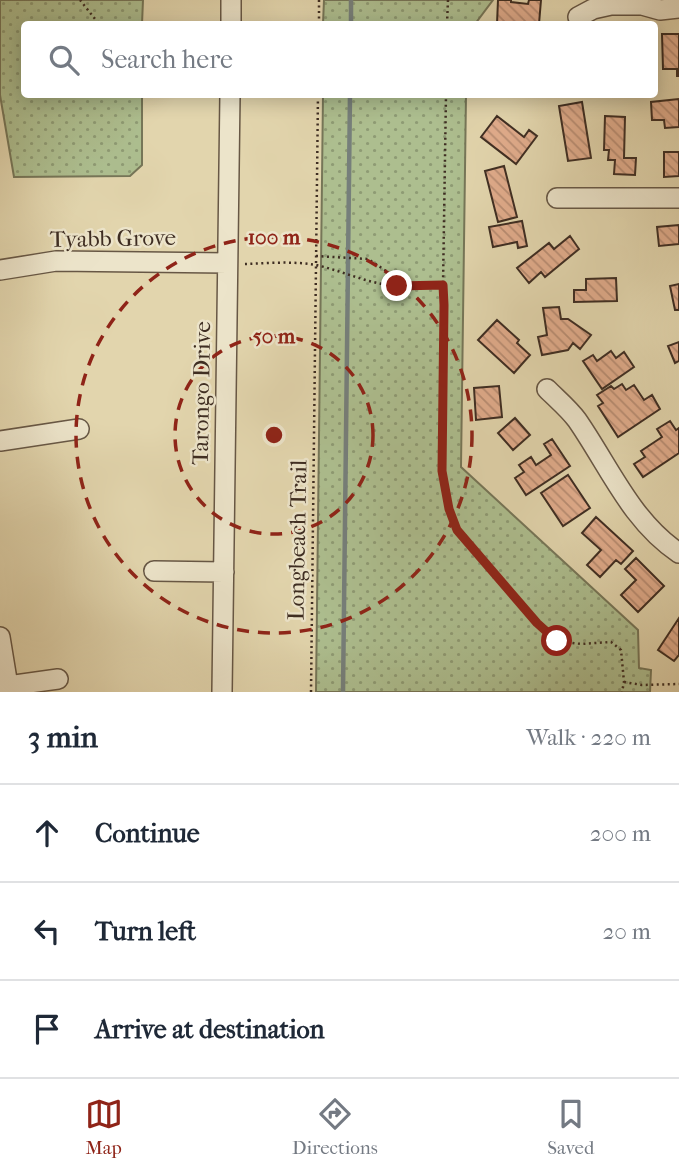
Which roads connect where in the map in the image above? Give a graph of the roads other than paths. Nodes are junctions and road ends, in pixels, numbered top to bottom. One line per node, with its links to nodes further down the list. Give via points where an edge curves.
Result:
1 (231, 0): 4 (street)
2 (679, 8): 3 (street, via 611,5)
3 (578, 17)
4 (231, 21)
5 (230, 98): 8 (street, Tarongo Drive)
6 (557, 198): 7 (street)
7 (679, 198)
8 (228, 262): 9 (street, Tyabb Grove, via 56,261); 15 (street, Tarongo Drive)
9 (0, 270)
10 (547, 389): 13 (street, via 576,419 629,503 650,529)
11 (79, 429): 12 (street)
12 (0, 441)
13 (679, 553)
14 (154, 571): 15 (street)
15 (223, 572): 19 (street, Tarongo Drive)
16 (0, 637): 18 (street)
17 (58, 679): 18 (street)
18 (8, 689)
19 (222, 692)

